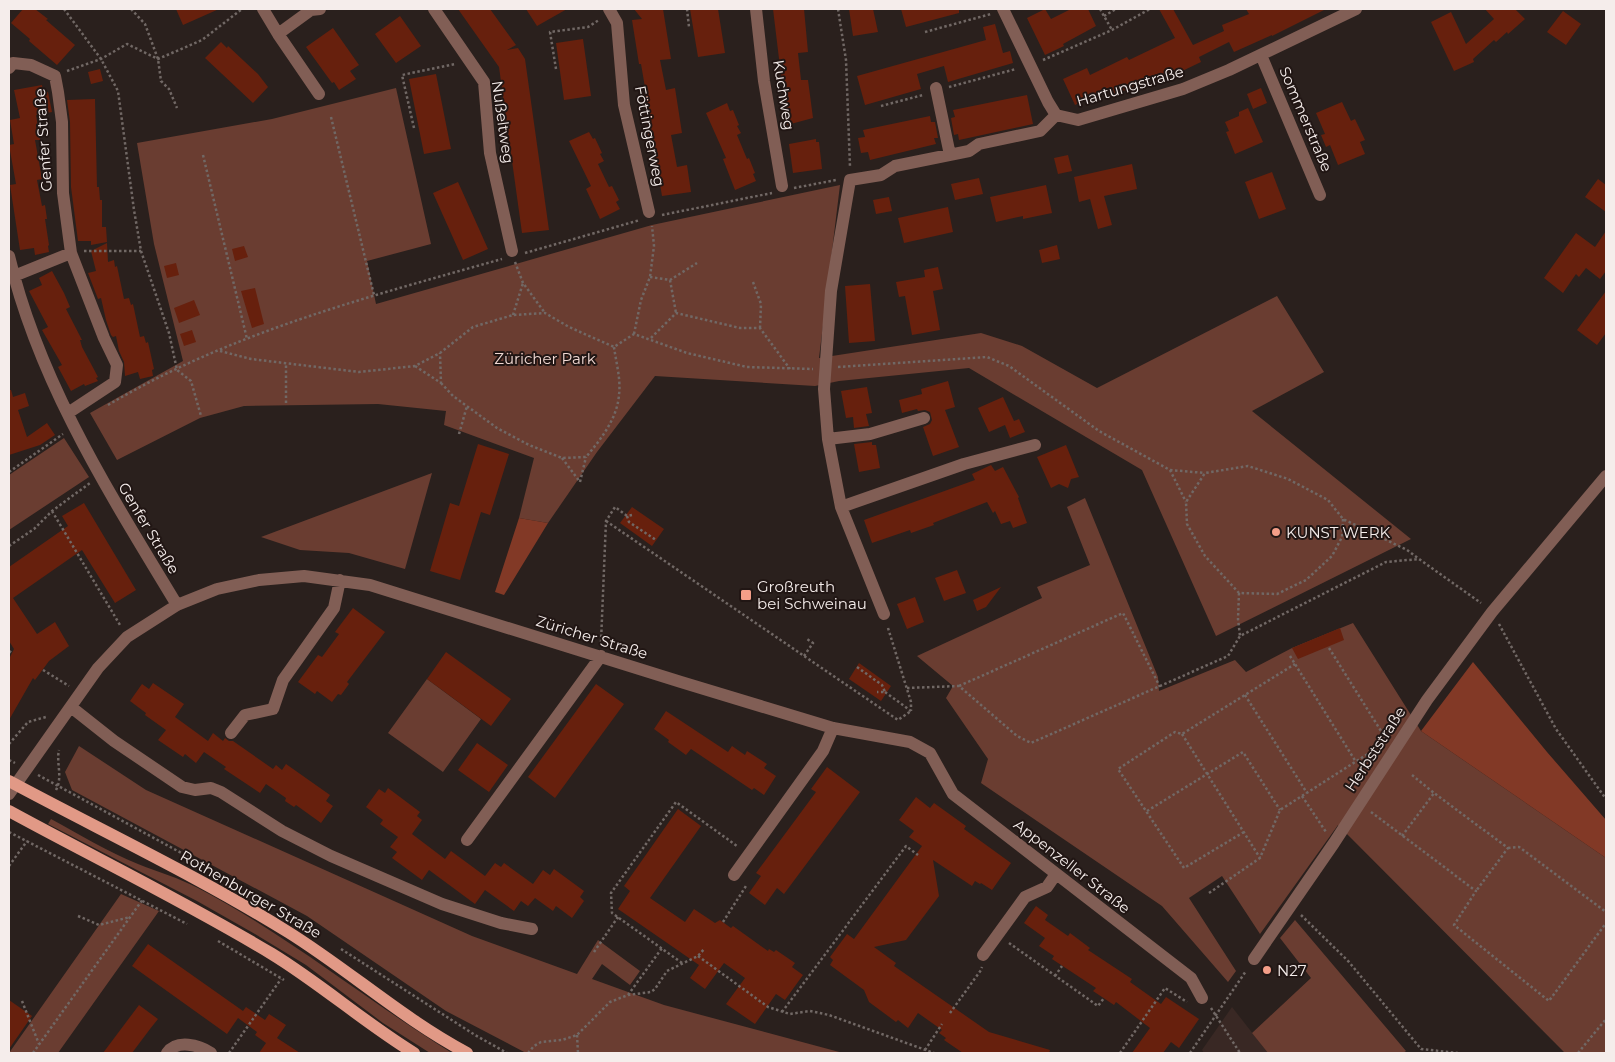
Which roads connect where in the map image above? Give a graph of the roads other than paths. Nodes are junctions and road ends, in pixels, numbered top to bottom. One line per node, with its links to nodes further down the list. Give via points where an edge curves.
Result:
1 (263, 9): 8 (street)
2 (320, 9): 8 (street, via 312,10)
3 (434, 9): 19 (street, Nußeltweg, via 484,82 490,153)
4 (756, 9): 15 (street, Kuchweg, via 764,81)
5 (1353, 9): 9 (street, Hartungstraße)
6 (1000, 10): 13 (street)
7 (610, 11): 17 (street, Föttingerweg, via 618,23 624,105)
8 (278, 34): 12 (street)
9 (1262, 55): 13 (street, Hartungstraße, via 1183,89 1078,120); 16 (street, Sommerstraße)
10 (9, 68): 18 (street, Genfer Straße, via 13,63 31,64 55,76 62,122 63,193)
11 (936, 88): 14 (street)
12 (319, 94)
13 (1056, 115): 14 (street, via 1040,131 979,144 969,151)
14 (950, 155): 24 (street, via 895,166 881,175 850,180 830,291 824,389)
15 (783, 189)
16 (1320, 195)
17 (650, 216)
18 (71, 253): 21 (street); 22 (street, Genfer Straße, via 117,365 115,382)
19 (512, 255)
20 (9, 256): 21 (street, Genfer Straße)
21 (14, 276): 22 (street, Genfer Straße, via 43,360)
22 (68, 413): 29 (street, Genfer Straße, via 99,476)
23 (924, 418): 24 (street, via 870,434)
24 (828, 439): 27 (street)
25 (1036, 446): 27 (street, via 964,464)
26 (1606, 476): 43 (street, Herbststraße, via 1492,612 1427,700 1334,844)
27 (841, 507): 30 (street)
28 (340, 580): 29 (street, Züricher Straße, via 304,576 259,580 217,589); 31 (street, Züricher Straße, via 370,585); 34 (street, via 334,608 283,680 273,710 245,715)
29 (177, 605): 32 (street, Züricher Straße, via 127,637 98,668)
30 (884, 614)
31 (601, 656): 33 (street, Züricher Straße); 38 (street)
32 (70, 708): 36 (street, Züricher Straße); 41 (street, via 182,787 195,790 211,788 221,792 282,831 331,856 442,904 501,923)
33 (833, 728): 35 (street, Züricher Straße, via 910,742); 40 (street, via 824,750)
34 (231, 733)
35 (930, 753): 39 (street, Appenzeller Straße, via 953,794)
36 (11, 786): 48 (main road, Rothenburger Straße, via 199,880 267,919 411,1019)
37 (9, 811): 47 (main road, via 216,920 290,966)
38 (467, 840)
39 (1056, 874): 42 (street, via 1047,887 1025,897); 44 (street, Appenzeller Straße, via 1191,978)
40 (734, 875)
41 (532, 929)
42 (983, 955)
43 (1254, 959)
44 (1202, 998)
45 (169, 1051): 46 (street, via 187,1044)
46 (211, 1053)
47 (414, 1053)
48 (467, 1053)

